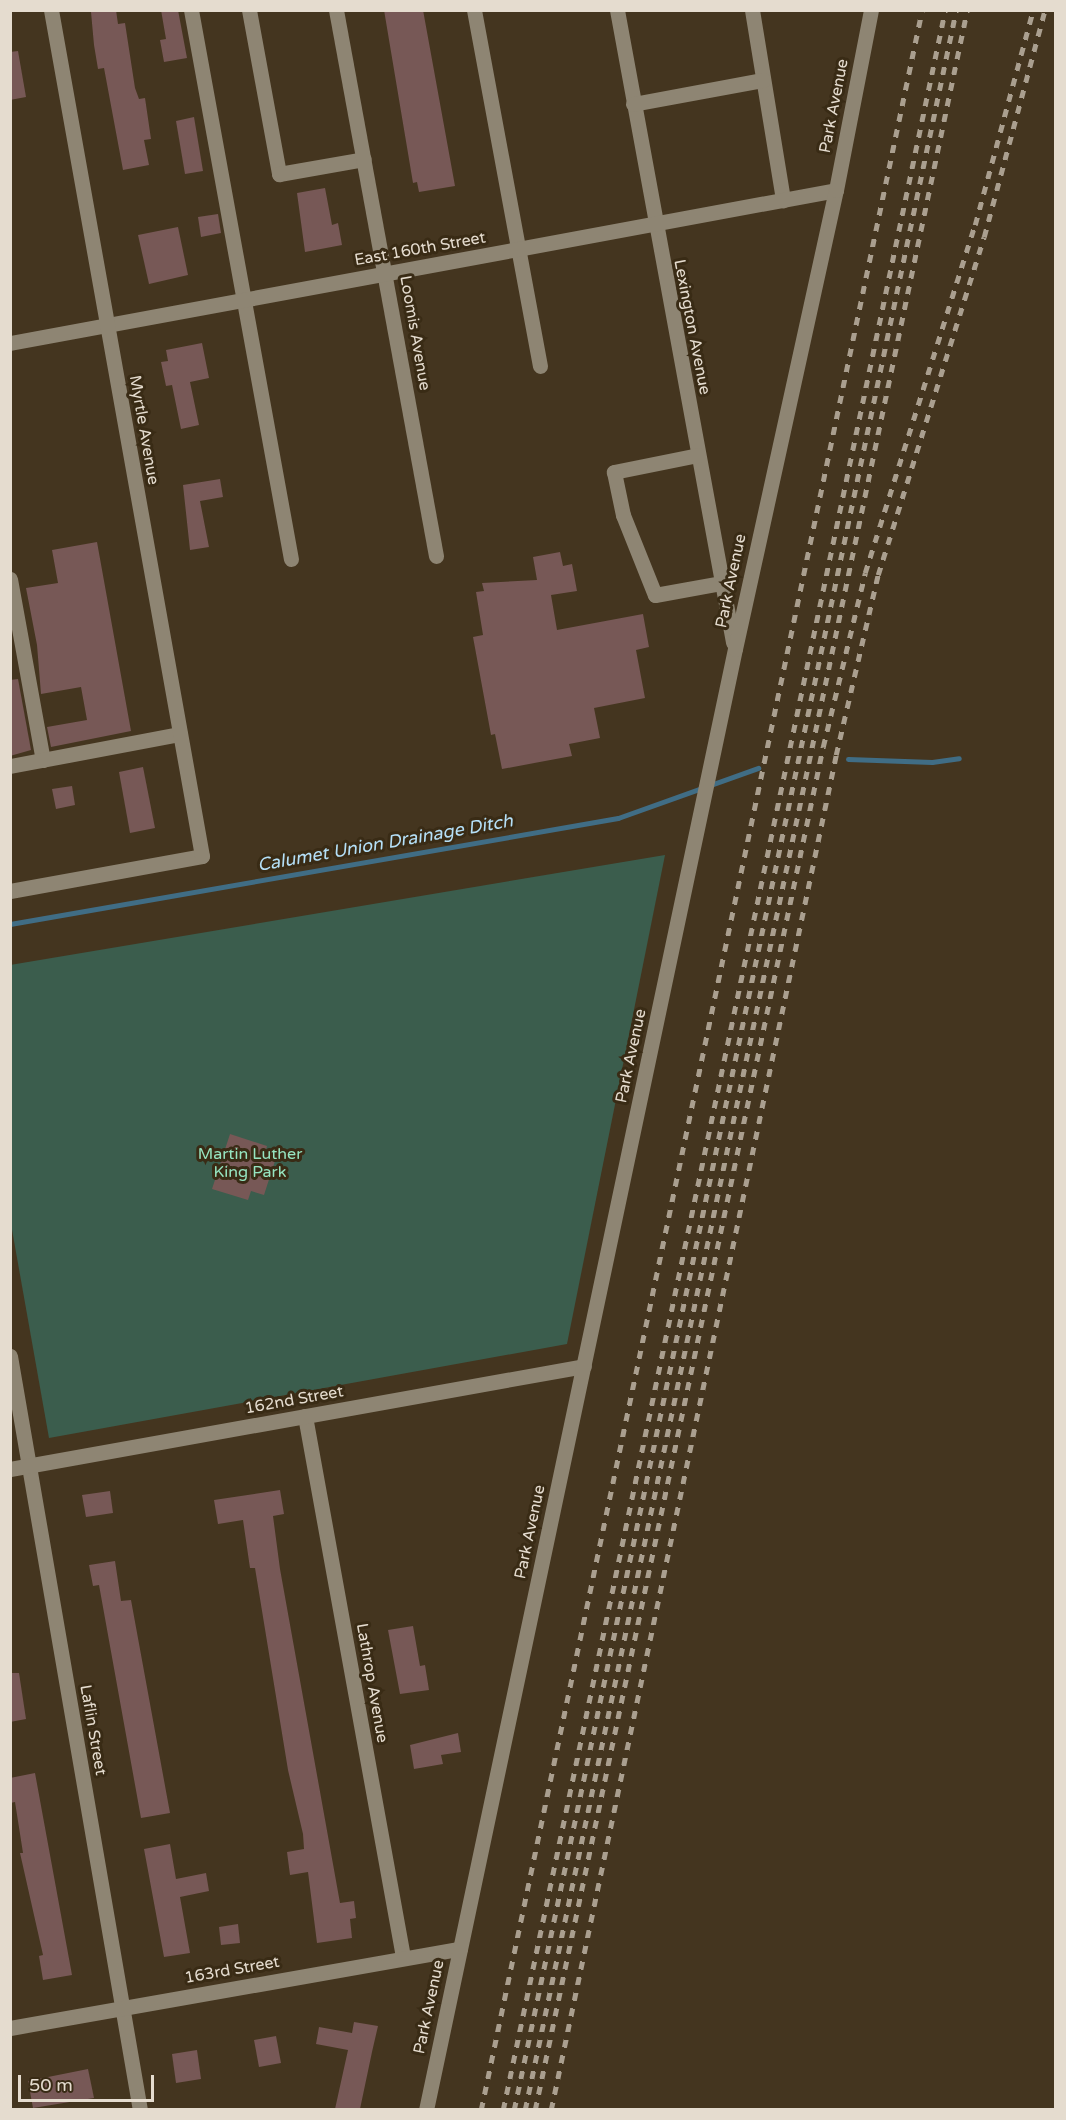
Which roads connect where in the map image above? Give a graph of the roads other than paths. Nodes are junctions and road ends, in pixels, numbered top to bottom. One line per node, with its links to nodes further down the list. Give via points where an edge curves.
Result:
1 (51, 10): 18 (street, Myrtle Avenue)
2 (191, 10): 17 (street)
3 (249, 10): 11 (street, via 279,174)
4 (336, 10): 11 (street, Loomis Avenue)
5 (474, 10): 15 (street)
6 (617, 10): 10 (street, Lexington Avenue)
7 (752, 10): 9 (street)
8 (871, 10): 12 (street, Park Avenue)
9 (763, 80): 10 (street); 13 (street)
10 (633, 104): 14 (street, Lexington Avenue)
11 (364, 159): 16 (street, Loomis Avenue)
12 (836, 190): 13 (street, East 160th Street); 26 (street, Park Avenue)
13 (783, 200): 14 (street, East 160th Street)
14 (654, 225): 15 (street, East 160th Street); 21 (street, Lexington Avenue)
15 (517, 249): 16 (street, East 160th Street); 20 (street)
16 (386, 273): 17 (street, East 160th Street); 22 (street, Loomis Avenue)
17 (244, 300): 18 (street, East 160th Street); 23 (street)
18 (107, 325): 19 (street, East 160th Street); 27 (street, Myrtle Avenue)
19 (10, 343)
20 (540, 366)
21 (698, 455): 25 (street, Lexington Avenue); 25 (street, via 614,472 622,515 655,595)
22 (436, 556)
23 (291, 559)
24 (10, 579): 28 (street)
25 (722, 584): 26 (street, Lexington Avenue)
26 (735, 649): 32 (street, Park Avenue)
27 (180, 734): 28 (street); 30 (street, Myrtle Avenue, via 202,856)
28 (43, 760): 29 (street)
29 (10, 766)
30 (10, 891)
31 (10, 1356): 34 (street, Laflin Street)
32 (584, 1366): 33 (street, 162nd Street); 36 (street, Park Avenue)
33 (305, 1416): 34 (street, 162nd Street); 37 (street, Lathrop Avenue)
34 (29, 1465): 35 (street, 162nd Street); 38 (street, Laflin Street)
35 (10, 1469)
36 (460, 1949): 37 (street, 163rd Street); 41 (street, Park Avenue)
37 (403, 1958): 38 (street, 163rd Street)
38 (122, 2008): 39 (street, 163rd Street); 40 (street, Laflin Street)
39 (10, 2028)
40 (140, 2109)
41 (426, 2109)

